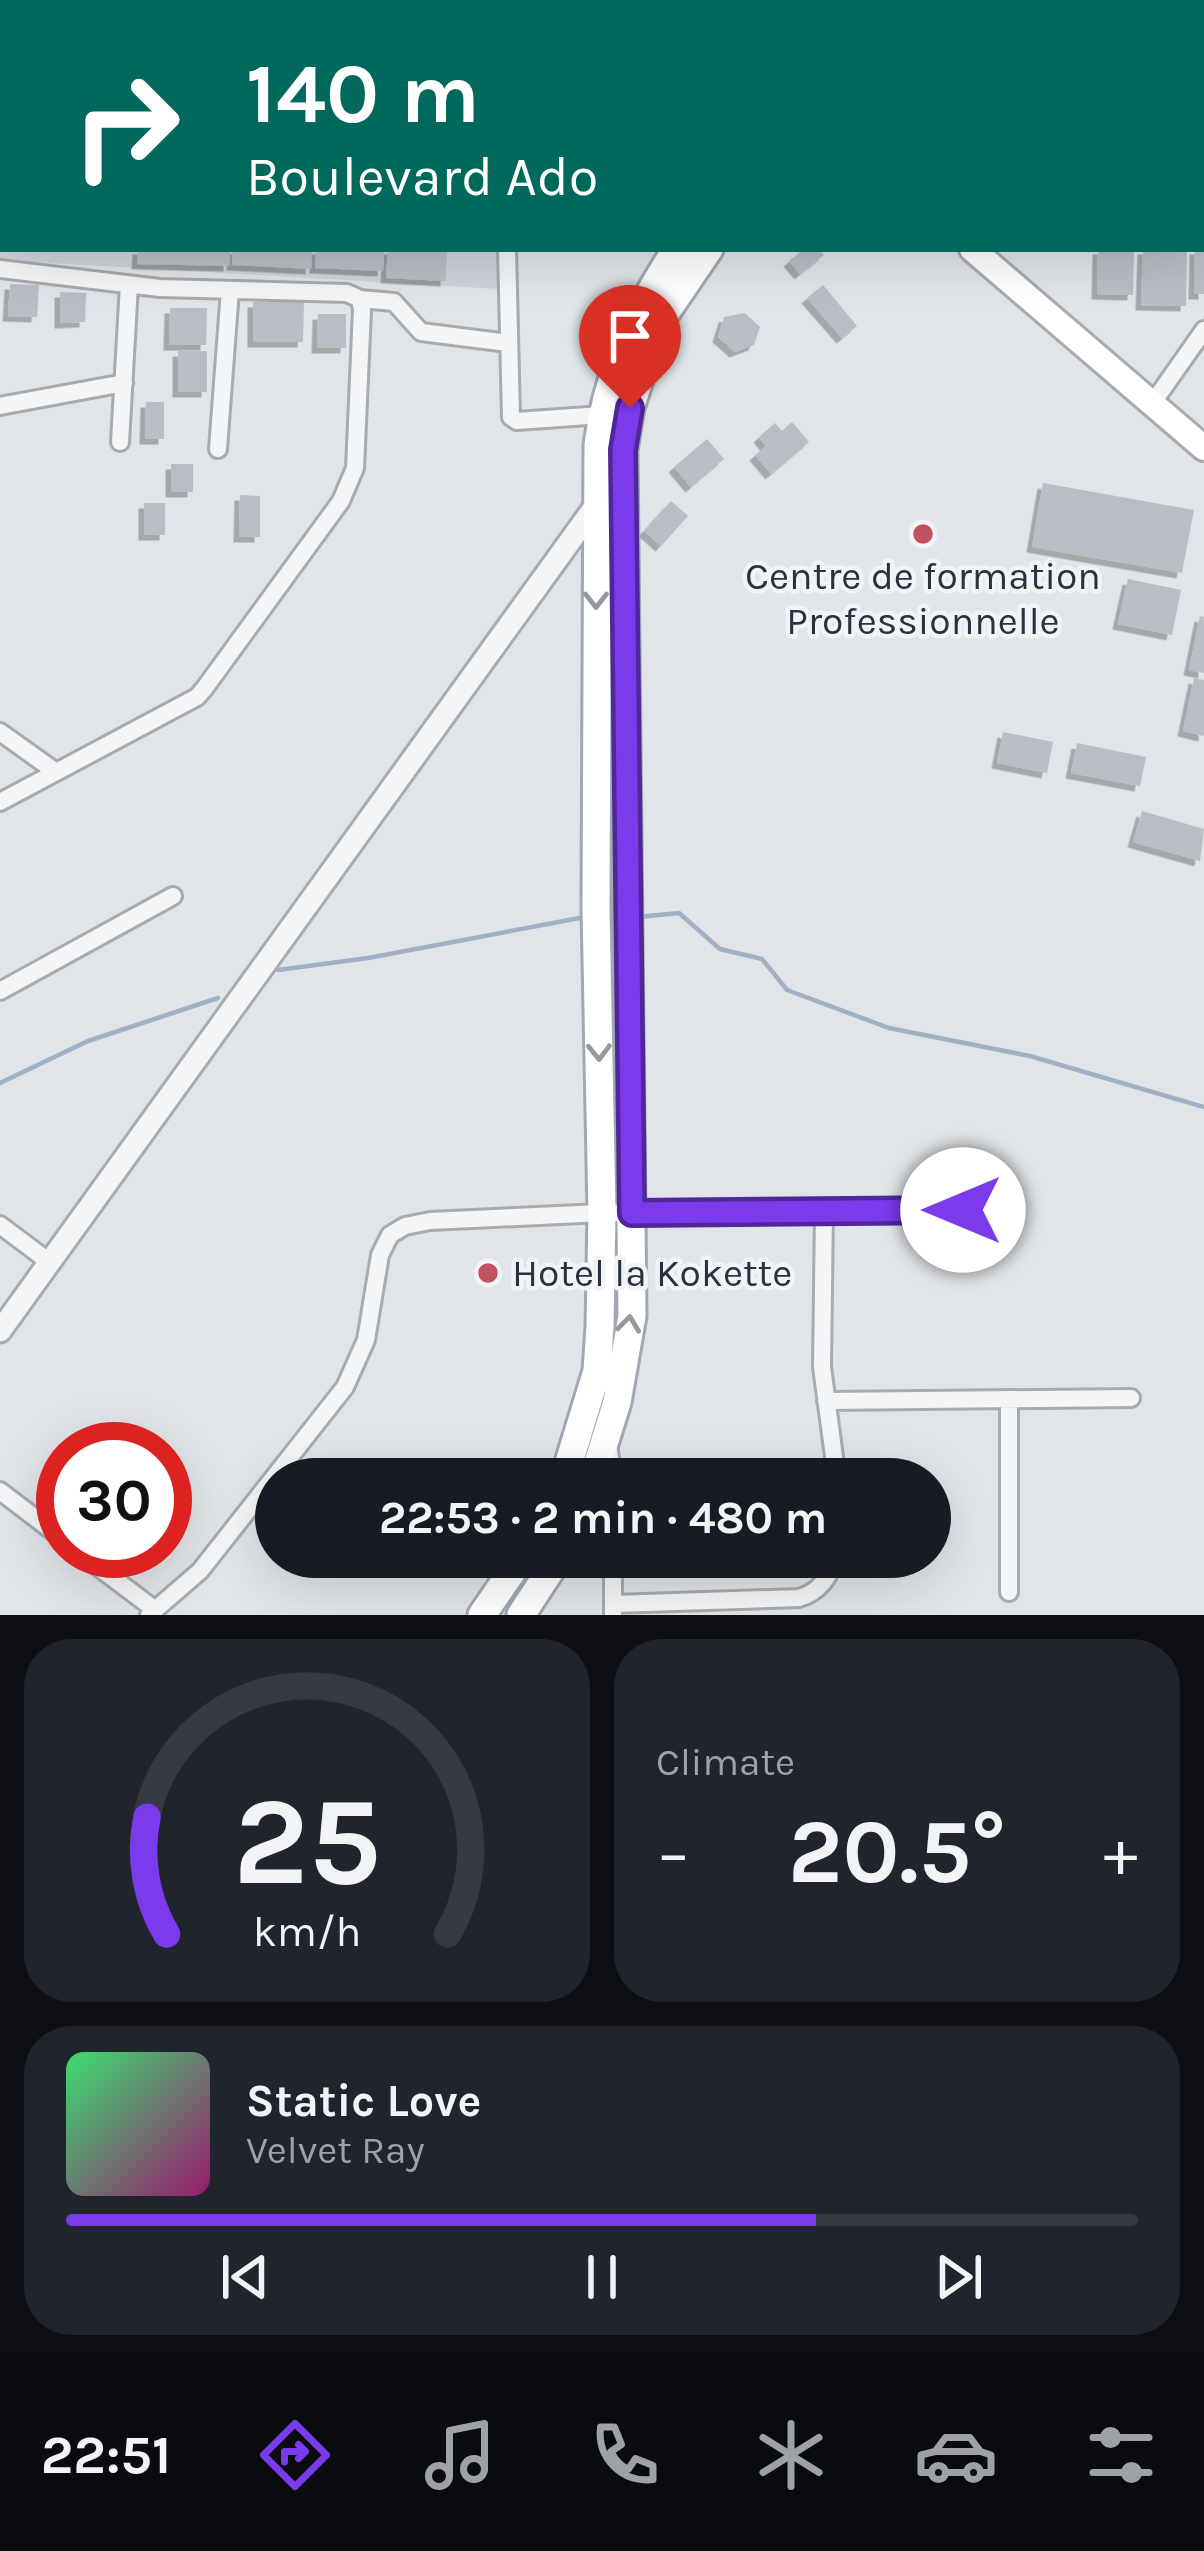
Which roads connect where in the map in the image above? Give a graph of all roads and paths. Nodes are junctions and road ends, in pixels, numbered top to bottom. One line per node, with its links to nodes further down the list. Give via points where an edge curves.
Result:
1 (507, 252): 10 (street)
2 (675, 252): 14 (main road, via 646,296)
3 (708, 252): 26 (main road, via 656,327 623,450)
4 (975, 252): 12 (main road)
5 (0, 269): 6 (street)
6 (129, 285): 7 (street); 11 (street)
7 (230, 290): 8 (street); 17 (street)
8 (360, 299): 10 (street, via 394,302 421,332); 20 (street, via 355,468 341,501 197,697)
9 (1204, 330): 12 (street)
10 (508, 343): 14 (street, via 511,417)
11 (124, 382): 13 (street); 15 (street)
12 (1152, 404): 16 (main road)
13 (0, 406)
14 (602, 415): 18 (main road)
15 (121, 442)
16 (1204, 448)
17 (218, 449)
18 (596, 506): 27 (main road, one-way to 27); 29 (street)
19 (0, 732): 20 (street)
20 (56, 772): 21 (street)
21 (0, 802)
22 (173, 896): 23 (street)
23 (0, 991)
24 (1009, 1210): 25 (street)
25 (824, 1212): 26 (street); 33 (street)
26 (632, 1213): 27 (street); 34 (main road, one-way to 26, via 632,1316)
27 (602, 1214): 35 (main road, via 597,1371); 48 (street, via 430,1221 390,1235 366,1340 345,1387 200,1571)
28 (0, 1225): 29 (street)
29 (48, 1261): 30 (street)
30 (0, 1331)
31 (1131, 1398): 32 (street)
32 (1009, 1399): 33 (street); 46 (street)
33 (826, 1401): 38 (street)
34 (606, 1438): 36 (main road); 37 (street)
35 (570, 1458)
36 (600, 1458)
37 (609, 1458)
38 (835, 1458)
39 (0, 1491): 40 (street)
40 (36, 1518)
41 (110, 1578): 48 (street)
42 (508, 1578): 49 (main road)
43 (545, 1578): 50 (main road)
44 (613, 1578): 47 (street)
45 (825, 1578): 47 (street, via 799,1598)
46 (1009, 1592)
47 (613, 1609)
48 (152, 1612)
49 (482, 1615)
50 (521, 1615)

